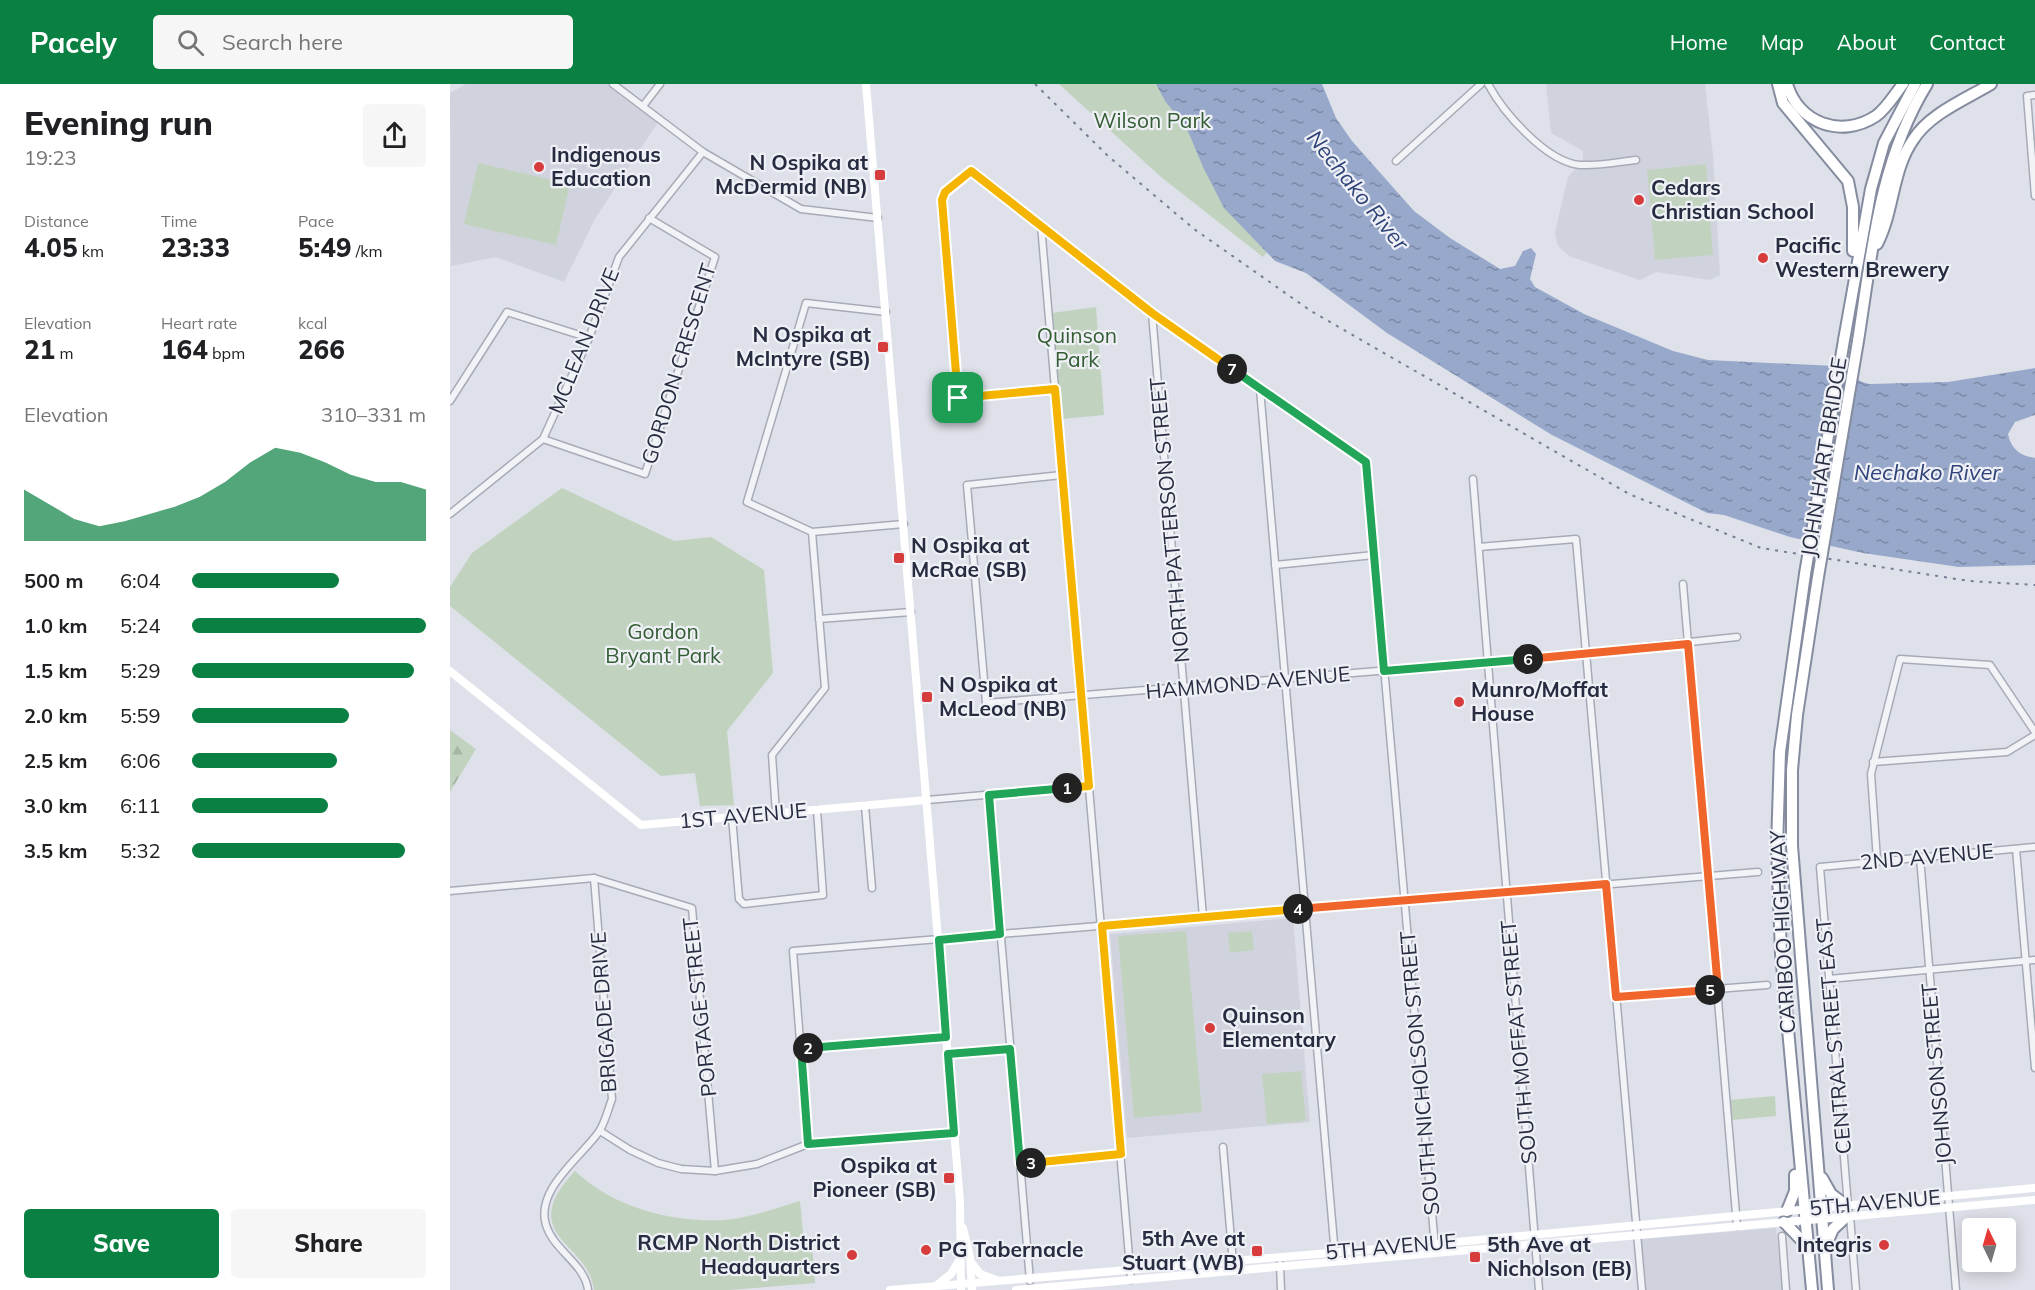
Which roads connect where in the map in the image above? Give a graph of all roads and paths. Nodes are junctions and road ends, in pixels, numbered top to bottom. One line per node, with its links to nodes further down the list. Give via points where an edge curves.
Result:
1 (613, 84): 13 (street)
2 (660, 84): 13 (street)
3 (866, 84): 19 (street)
4 (1481, 84): 16 (street)
5 (1488, 84): 15 (street, via 1496,100 1522,129 1555,157 1579,165)
6 (1778, 84): 22 (highway, via 1783,103 1848,181 1854,223)
7 (1787, 84): 8 (highway, via 1791,100 1809,118 1832,128 1856,126 1878,116)
8 (1903, 84)
9 (1915, 84): 22 (highway, via 1884,143)
10 (1927, 84): 21 (highway, JOHN HART BRIDGE, via 1895,145)
11 (1991, 84): 21 (highway, via 1938,116 1913,139 1902,163 1885,229)
12 (2035, 95): 17 (street, via 2027,96)
13 (643, 106): 14 (street)
14 (703, 152): 18 (street, MCLEAN DRIVE); 19 (street, via 801,209)
15 (1636, 160)
16 (1396, 161)
17 (2035, 196)
18 (649, 218): 25 (street, MCLEAN DRIVE, via 619,257); 29 (street, GORDON CRESCENT, via 715,257 645,474)
19 (878, 218): 23 (street)
20 (1041, 225): 24 (street); 26 (street); 26 (street, via 971,171 943,195 958,398)
21 (1872, 252): 39 (highway, JOHN HART BRIDGE, bridge)
22 (1852, 289): 38 (highway, JOHN HART BRIDGE, bridge)
23 (886, 312): 33 (street); 34 (street, via 806,303 747,502)
24 (1152, 313): 27 (street); 50 (street, NORTH PATTERSON STREET)
25 (589, 338): 28 (street, via 507,312); 29 (street, MCLEAN DRIVE)
26 (1055, 389): 30 (street)
27 (1260, 389): 36 (street, SOUTH NICHOLSON STREET, via 1366,462); 37 (street)
28 (450, 401)
29 (543, 439): 32 (street, MCLEAN DRIVE)
30 (1062, 475): 51 (street); 51 (street, HAMMOND AVENUE, via 967,485 986,703)
31 (1473, 480): 35 (street, SOUTH MOFFAT STREET)
32 (450, 514)
33 (904, 524): 34 (street); 41 (street)
34 (812, 532): 42 (street)
35 (1479, 547): 45 (street, via 1576,539); 46 (street, SOUTH MOFFAT STREET)
36 (1374, 555): 37 (street); 48 (street, SOUTH NICHOLSON STREET)
37 (1275, 565): 49 (street)
38 (1805, 574): 90 (highway, CARIBOO HIGHWAY, via 1788,684 1777,807 1781,953)
39 (1818, 578): 98 (highway, CARIBOO HIGHWAY, via 1797,716 1791,805 1794,897)
40 (1683, 584): 44 (street)
41 (911, 612): 42 (street); 56 (street)
42 (819, 619): 59 (street, via 825,688 771,755)
43 (1737, 637): 44 (street, HAMMOND AVENUE)
44 (1688, 644): 45 (street, HAMMOND AVENUE); 67 (street)
45 (1586, 653): 46 (street, HAMMOND AVENUE); 69 (street)
46 (1488, 662): 48 (street, HAMMOND AVENUE); 72 (street, SOUTH MOFFAT STREET)
47 (450, 671): 60 (street, 1ST AVENUE, via 641,825)
48 (1384, 671): 49 (street, HAMMOND AVENUE); 73 (street, SOUTH NICHOLSON STREET)
49 (1285, 680): 50 (street, HAMMOND AVENUE); 74 (street)
50 (1184, 688): 51 (street, HAMMOND AVENUE); 75 (street, NORTH PATTERSON STREET)
51 (1081, 696): 54 (street)
52 (2035, 734): 53 (street, via 2007,752); 53 (street, via 1990,665 1900,659)
53 (1873, 762): 64 (street)
54 (1089, 786): 55 (street, 1ST AVENUE); 76 (street)
55 (989, 795): 56 (street, 1ST AVENUE); 77 (street)
56 (927, 800): 57 (street, 1ST AVENUE); 78 (street)
57 (865, 806): 58 (street, 1ST AVENUE); 70 (street)
58 (818, 810): 59 (street, 1ST AVENUE); 60 (street, via 823,895 744,904 739,899)
59 (776, 813): 60 (street, 1ST AVENUE)
60 (732, 817)
61 (2035, 847): 62 (street, 2ND AVENUE)
62 (2016, 849): 63 (street, 2ND AVENUE); 80 (street)
63 (1920, 857): 64 (street, 2ND AVENUE); 81 (street, JOHNSON STREET)
64 (1877, 860): 65 (street, 2ND AVENUE)
65 (1820, 867): 82 (street, CENTRAL STREET EAST)
66 (1758, 872): 67 (street)
67 (1709, 876): 69 (street); 84 (street)
68 (594, 878): 71 (street); 92 (street, BRIGADE DRIVE, via 612,1099); 99 (street, PORTAGE STREET, via 692,908)
69 (1606, 884): 72 (street); 85 (street)
70 (872, 888)
71 (450, 891)
72 (1507, 892): 73 (street); 112 (street, SOUTH MOFFAT STREET)
73 (1406, 899): 74 (street); 113 (street, SOUTH NICHOLSON STREET)
74 (1304, 909): 75 (street); 116 (street)
75 (1203, 917): 76 (street)
76 (1102, 926): 77 (street); 96 (street)
77 (1000, 934): 78 (street); 88 (street)
78 (939, 940): 86 (street); 87 (street, via 793,951)
79 (2035, 960): 80 (street)
80 (2025, 961): 81 (street); 91 (street)
81 (1928, 970): 82 (street); 101 (street, JOHNSON STREET)
82 (1829, 979): 104 (street, CENTRAL STREET EAST)
83 (1767, 985): 84 (street)
84 (1718, 989): 85 (street); 106 (street)
85 (1616, 997): 110 (street)
86 (946, 1037): 87 (street); 89 (street)
87 (801, 1048): 94 (street)
88 (1010, 1049): 89 (street); 97 (street)
89 (948, 1054): 93 (street)
90 (1792, 1064): 105 (highway, CARIBOO HIGHWAY); 107 (highway, via 1795,1191)
91 (2035, 1068)
92 (600, 1131): 99 (street, via 658,1163); 129 (street, BRIGADE DRIVE, via 552,1188 544,1211 551,1237 586,1278)
93 (954, 1133): 94 (street); 108 (street)
94 (808, 1144): 99 (street, via 757,1164)
95 (1223, 1147): 120 (street)
96 (1121, 1154): 97 (street); 121 (street)
97 (1020, 1163): 122 (street)
98 (1818, 1166): 104 (highway, via 1826,1188); 105 (highway, CARIBOO HIGHWAY)
99 (715, 1171)
100 (2035, 1188): 101 (street, 5TH AVENUE)
101 (1948, 1196): 103 (street, JOHNSON STREET); 104 (street, 5TH AVENUE)
102 (2035, 1200): 103 (street, 5TH AVENUE)
103 (1949, 1208): 104 (street, 5TH AVENUE); 140 (street, JOHNSON STREET)
104 (1848, 1211): 105 (street, 5TH AVENUE); 115 (highway, via 1833,1229); 139 (street, CENTRAL STREET EAST)
105 (1813, 1215): 107 (street, 5TH AVENUE); 114 (highway, CARIBOO HIGHWAY); 115 (highway, CARIBOO HIGHWAY); 137 (highway)
106 (1736, 1216): 107 (street, 5TH AVENUE); 109 (street); 110 (street, 5TH AVENUE)
107 (1785, 1217): 109 (street, 5TH AVENUE); 114 (highway)
108 (961, 1219): 117 (street); 118 (street)
109 (1737, 1226): 110 (street, 5TH AVENUE)
110 (1636, 1230): 112 (street, 5TH AVENUE); 134 (street)
111 (1782, 1236): 135 (street)
112 (1535, 1240): 113 (street, 5TH AVENUE); 133 (street, SOUTH MOFFAT STREET)
113 (1435, 1248): 116 (street, 5TH AVENUE)
114 (1808, 1248): 136 (highway, CARIBOO HIGHWAY)
115 (1824, 1251): 138 (highway, CARIBOO HIGHWAY)
116 (1335, 1257): 119 (street, 5TH AVENUE)
117 (970, 1259): 124 (street, via 980,1274); 127 (street)
118 (959, 1260): 125 (street, via 946,1280); 126 (street)
119 (1280, 1262): 120 (street, 5TH AVENUE); 132 (street)
120 (1233, 1266): 121 (street, 5TH AVENUE); 123 (street, 5TH AVENUE)
121 (1130, 1270): 122 (street, 5TH AVENUE); 123 (street)
122 (1030, 1278): 124 (street, 5TH AVENUE); 128 (street)
123 (1131, 1280): 128 (street, 5TH AVENUE)
124 (1001, 1281): 127 (street, 5TH AVENUE)
125 (934, 1286): 126 (street, 5TH AVENUE); 130 (street, 5TH AVENUE)
126 (961, 1287): 127 (street, 5TH AVENUE)
127 (972, 1287)
128 (1031, 1289): 131 (street, 5TH AVENUE)
129 (588, 1290)
130 (890, 1290)
131 (1016, 1290)
132 (1281, 1290)
133 (1539, 1290)
134 (1642, 1290)
135 (1786, 1290)
136 (1812, 1290)
137 (1818, 1290)
138 (1828, 1290)
139 (1856, 1290)
140 (1956, 1290)

